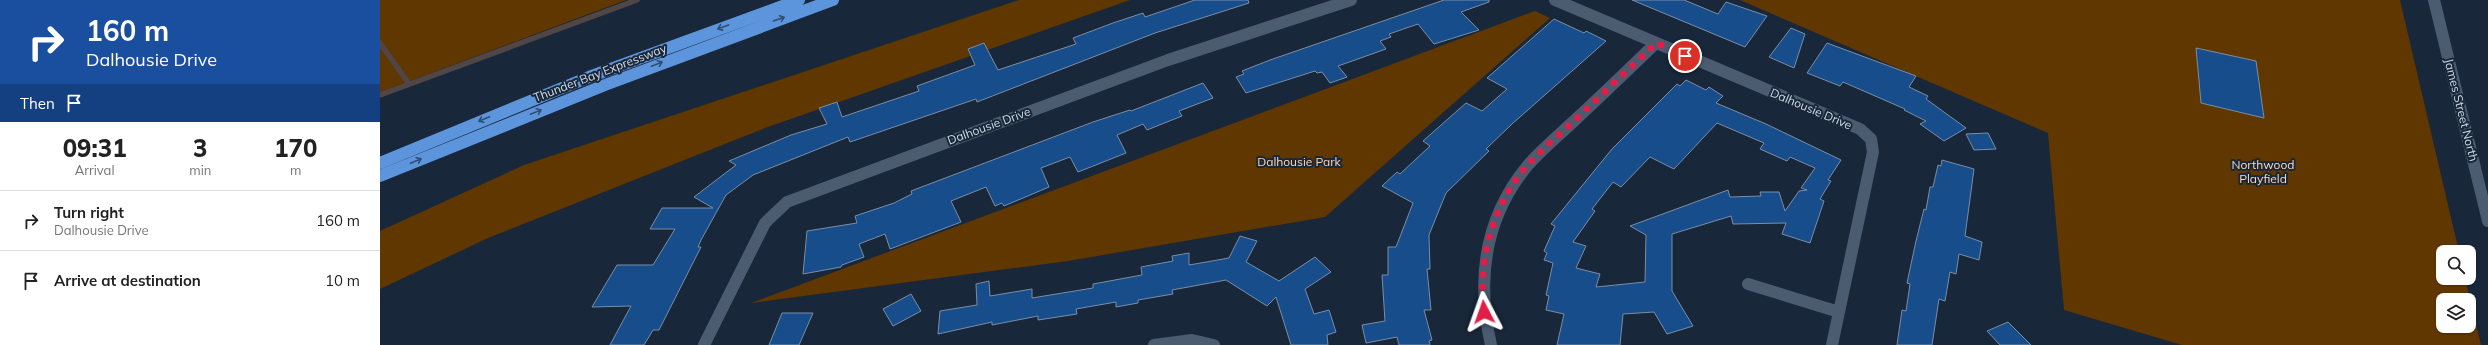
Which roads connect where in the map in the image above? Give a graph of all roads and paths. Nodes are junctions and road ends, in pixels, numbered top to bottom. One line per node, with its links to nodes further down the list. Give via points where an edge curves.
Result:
1 (799, 0): 7 (highway, Thunder Bay Expressway, one-way to 7, via 589,77)
2 (833, 0): 8 (highway, Thunder Bay Expressway, one-way to 2, via 617,80)
3 (1351, 0): 12 (street, Dalhousie Drive, via 1168,60 787,202 765,223)
4 (1555, 0): 6 (street, Dalhousie Drive)
5 (2434, 0): 9 (street, James Street North)
6 (1656, 43): 11 (street, Dalhousie Drive, via 1860,130 1871,139 1873,152); 15 (street, via 1529,164 1513,183 1501,205 1486,250 1482,299)
7 (380, 163)
8 (380, 176)
9 (2488, 221)
10 (1748, 284): 11 (street)
11 (1839, 312): 16 (street, Dalhousie Drive)
12 (704, 345)
13 (1154, 345): 14 (street, via 1186,339)
14 (1214, 345)
15 (1491, 345)
16 (1832, 345)

